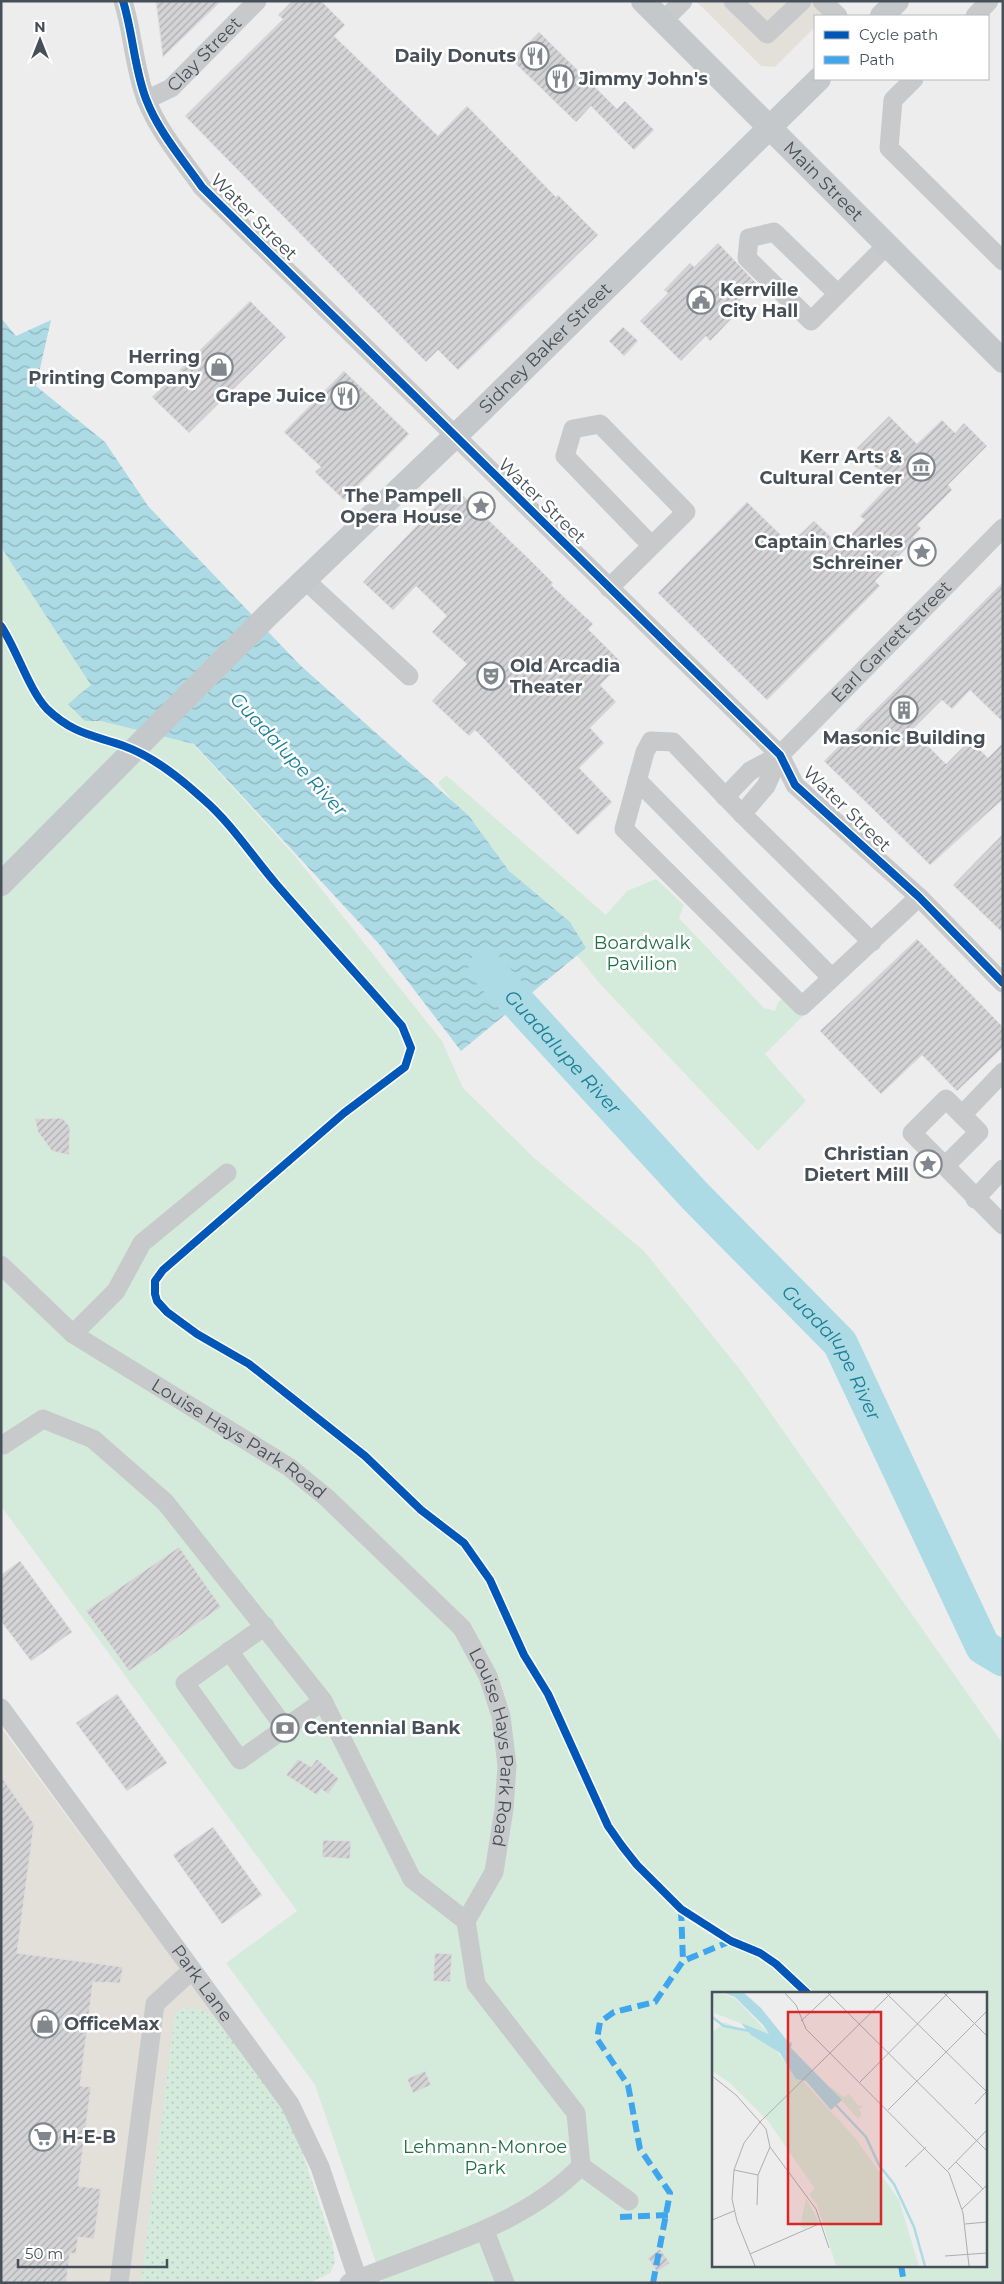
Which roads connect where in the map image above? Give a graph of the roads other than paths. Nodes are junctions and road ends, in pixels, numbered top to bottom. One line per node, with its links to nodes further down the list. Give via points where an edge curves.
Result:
1 (123, 1): 16 (street, Water Street)
2 (257, 1): 16 (street, Clay Street, via 171,88)
3 (643, 1): 13 (main road, Main Street)
4 (683, 1): 13 (street)
5 (733, 1): 6 (street, via 767,34)
6 (802, 1)
7 (822, 1): 10 (street)
8 (897, 1): 11 (main road)
9 (990, 1): 12 (street)
10 (837, 15)
11 (883, 15)
12 (976, 15)
13 (663, 21): 17 (main road, Main Street)
14 (818, 80): 17 (main road, Sidney Baker Street)
15 (913, 80): 19 (street, via 893,100 889,148)
16 (146, 100): 22 (street, Water Street, via 202,187)
17 (770, 128): 18 (main road, Main Street); 22 (main road, Sidney Baker Street)
18 (887, 245): 20 (street); 21 (main road, Main Street)
19 (1003, 261)
20 (838, 294): 20 (street, via 811,321 747,258 749,238 774,232)
21 (1003, 361)
22 (455, 437): 25 (main road, Sidney Baker Street); 26 (street, Water Street)
23 (1003, 528): 28 (street, Earl Garrett Street)
24 (652, 546): 24 (street, via 686,512 600,424 573,429 566,456); 26 (street)
25 (305, 580): 27 (street); 32 (main road, Sidney Baker Street)
26 (609, 588): 28 (street, Water Street)
27 (409, 676)
28 (780, 755): 30 (street, via 750,771); 31 (street, via 766,786); 33 (street, Water Street, via 795,785)
29 (637, 780): 30 (street, via 651,741 672,742); 35 (street); 35 (street, via 624,829 802,1006)
30 (725, 797): 31 (street)
31 (742, 814): 34 (street)
32 (1, 884)
33 (919, 897): 34 (street); 36 (street, Water Street)
34 (872, 942): 35 (street)
35 (832, 978)
36 (1003, 983)
37 (1003, 1072): 38 (street)
38 (962, 1114): 39 (street, via 979,1132); 39 (street, via 946,1099 912,1133)
39 (945, 1166): 42 (street)
40 (1003, 1170): 42 (street)
41 (227, 1173): 45 (street, via 142,1244 116,1291)
42 (975, 1199): 43 (street)
43 (1003, 1225)
44 (1, 1265): 45 (street, Louise Hays Park Road)
45 (73, 1334): 52 (street, Louise Hays Park Road, via 289,1468 327,1498 462,1628 490,1684 500,1716 507,1766 494,1872)
46 (1, 1444): 47 (street, via 43,1419 93,1440 165,1502)
47 (265, 1626): 48 (street); 49 (street)
48 (229, 1651): 51 (street); 51 (street, via 185,1682 240,1760)
49 (322, 1701): 51 (street); 52 (street, via 412,1879)
50 (1, 1708): 53 (street, Park Lane)
51 (285, 1728)
52 (466, 1921): 54 (street, via 476,1984 576,2113)
53 (192, 1970): 57 (street, Park Lane, via 301,2123 320,2167); 58 (street, via 155,2004)
54 (581, 2166): 55 (street); 56 (street, via 561,2187)
55 (629, 2201)
56 (485, 2230): 57 (street); 59 (street)
57 (355, 2281)
58 (119, 2283)
59 (505, 2283)

